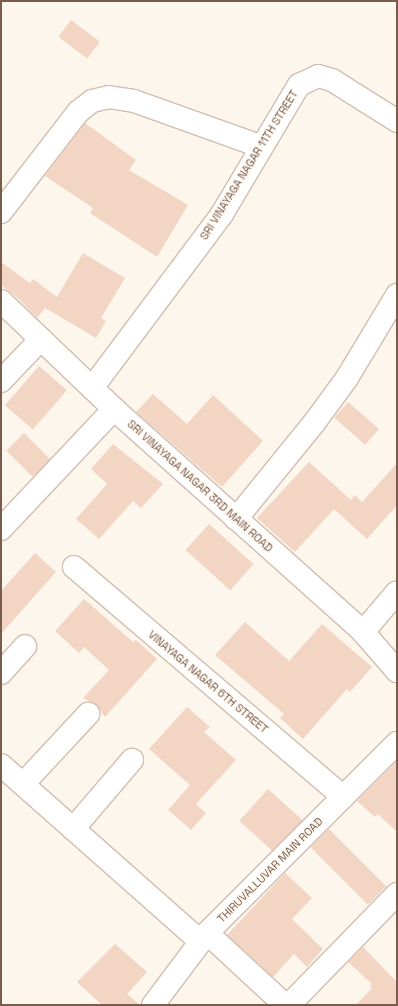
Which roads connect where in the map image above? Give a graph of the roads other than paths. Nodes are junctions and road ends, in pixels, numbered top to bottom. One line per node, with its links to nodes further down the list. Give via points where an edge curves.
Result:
1 (397, 121): 2 (street, SRI VINAYAGA NAGAR 11TH STREET, via 332,80 318,76 299,85)
2 (260, 146): 3 (street, via 134,101 109,97 92,100 78,112); 8 (street, SRI VINAYAGA NAGAR 11TH STREET, via 217,220)
3 (1, 212)
4 (397, 295): 10 (street, via 347,378 314,424)
5 (1, 301): 6 (street, SRI VINAYAGA NAGAR 3RD MAIN ROAD)
6 (41, 339): 7 (street); 8 (street, SRI VINAYAGA NAGAR 3RD MAIN ROAD)
7 (1, 381)
8 (92, 388): 9 (street, SRI VINAYAGA NAGAR 3RD MAIN ROAD)
9 (114, 409): 10 (street, SRI VINAYAGA NAGAR 3RD MAIN ROAD); 11 (street)
10 (236, 519): 14 (street, SRI VINAYAGA NAGAR 3RD MAIN ROAD)
11 (1, 529)
12 (74, 567): 23 (street, VINAYAGA NAGAR 6TH STREET)
13 (397, 592): 14 (street)
14 (363, 632): 16 (street, SRI VINAYAGA NAGAR 3RD MAIN ROAD)
15 (25, 646): 17 (street)
16 (397, 671)
17 (1, 673)
18 (88, 714): 22 (street)
19 (397, 743): 23 (street, THIRUVALLUVAR MAIN ROAD)
20 (132, 760): 24 (street)
21 (1, 765): 22 (street)
22 (23, 784): 24 (street)
23 (343, 797): 26 (street, THIRUVALLUVAR MAIN ROAD)
24 (73, 829): 26 (street)
25 (397, 894): 29 (street)
26 (203, 937): 27 (street, THIRUVALLUVAR MAIN ROAD); 28 (street)
27 (153, 1005)
28 (285, 1005)
29 (289, 1005)

